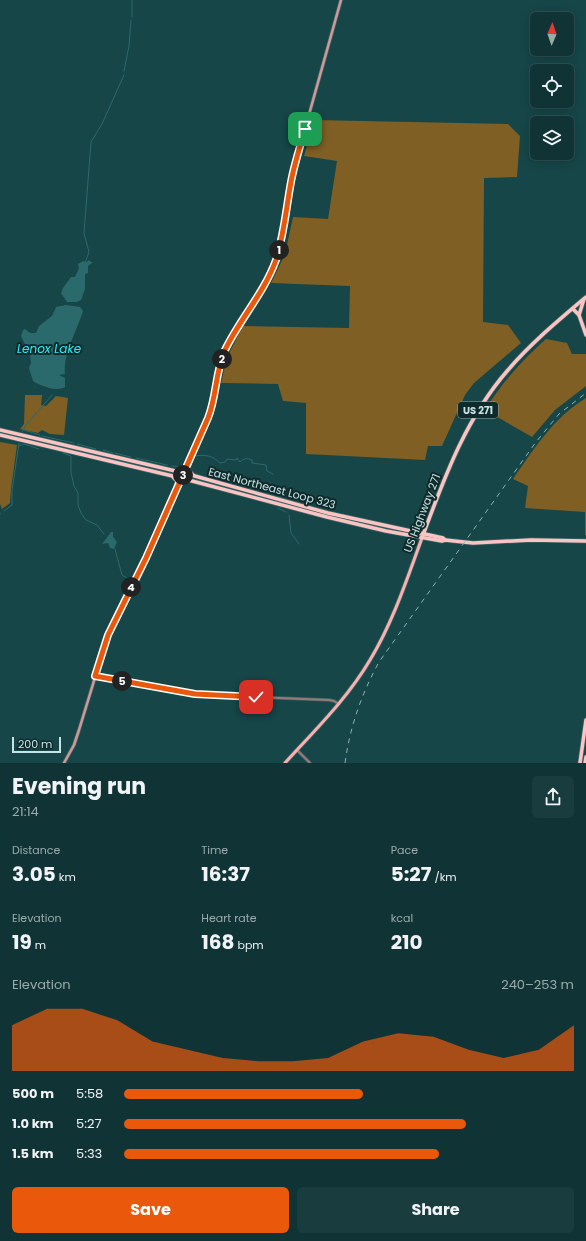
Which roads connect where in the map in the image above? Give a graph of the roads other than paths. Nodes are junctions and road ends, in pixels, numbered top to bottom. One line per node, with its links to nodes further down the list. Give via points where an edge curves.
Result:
1 (341, 0): 13 (main road, via 293,172 276,260 224,354 210,415)
2 (585, 298): 3 (highway, US Highway 271 / US 271); 5 (highway)
3 (573, 309): 4 (highway, US Highway 271 / US 271); 5 (highway)
4 (568, 313): 5 (highway, via 574,312); 31 (highway, US Highway 271 / US 271, via 519,358 480,408 455,452)
5 (579, 315): 6 (highway)
6 (586, 335)
7 (0, 430): 9 (highway, East Northeast Loop 323)
8 (0, 435): 10 (highway, East Northeast Loop 323)
9 (63, 445): 10 (highway); 11 (highway, East Northeast Loop 323)
10 (62, 450): 12 (highway, East Northeast Loop 323)
11 (100, 453): 12 (highway); 14 (highway, East Northeast Loop 323)
12 (98, 458): 15 (highway, East Northeast Loop 323)
13 (189, 462): 16 (main road); 18 (highway, via 188,470)
14 (147, 464): 15 (highway); 16 (highway, East Northeast Loop 323)
15 (146, 469): 17 (highway, East Northeast Loop 323)
16 (184, 473): 18 (highway, East Northeast Loop 323); 19 (main road)
17 (166, 474): 19 (highway, East Northeast Loop 323); 22 (highway, via 176,480)
18 (196, 476): 20 (highway, East Northeast Loop 323)
19 (181, 478): 21 (highway, East Northeast Loop 323); 22 (main road)
20 (221, 483): 21 (highway); 23 (highway, East Northeast Loop 323)
21 (220, 488): 24 (highway, East Northeast Loop 323)
22 (176, 490): 33 (main road, via 108,635)
23 (274, 498): 24 (highway); 25 (highway, East Northeast Loop 323)
24 (272, 503): 26 (highway, East Northeast Loop 323)
25 (311, 508): 26 (highway); 27 (highway, East Northeast Loop 323)
26 (310, 513): 28 (highway, East Northeast Loop 323)
27 (360, 520): 28 (highway); 29 (highway, East Northeast Loop 323)
28 (358, 525): 30 (highway, East Northeast Loop 323)
29 (387, 526): 30 (highway); 31 (highway, East Northeast Loop 323)
30 (386, 531): 31 (highway, East Northeast Loop 323)
31 (423, 536): 32 (highway, East Northeast Loop 323, via 442,541 470,543); 34 (main road, US Highway 271 / US 271, via 380,644)
32 (586, 541)
33 (95, 676): 34 (street, via 205,695 329,700); 39 (main road, via 78,735)
34 (339, 704): 37 (main road, US Highway 271 / US 271)
35 (586, 720): 36 (highway)
36 (585, 733): 42 (highway)
37 (297, 750): 40 (main road, US 271); 41 (street)
38 (586, 757): 43 (highway)
39 (64, 763)
40 (285, 763)
41 (310, 763)
42 (580, 763)
43 (585, 763)

